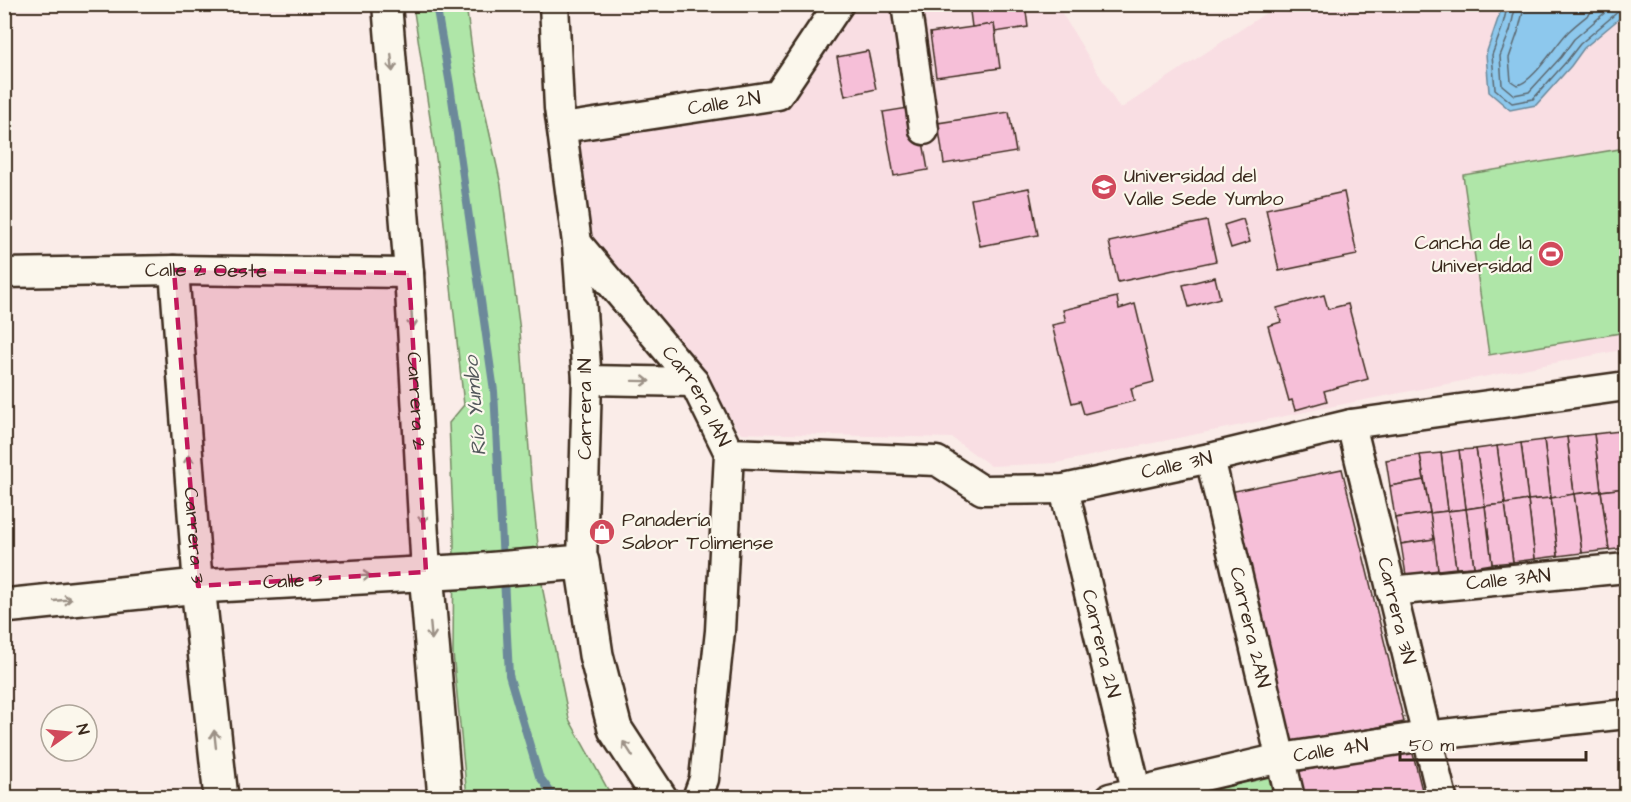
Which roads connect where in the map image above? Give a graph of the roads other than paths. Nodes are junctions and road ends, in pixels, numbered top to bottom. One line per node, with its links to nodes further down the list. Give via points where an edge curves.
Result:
1 (387, 4): 10 (street, Carrera 2, one-way to 10)
2 (554, 4): 5 (street, Carrera 1N)
3 (839, 4): 5 (street, Calle 2N, via 778,95)
4 (906, 4): 6 (street)
5 (562, 128): 7 (street, Carrera 1N)
6 (924, 130)
7 (577, 243): 11 (street, Carrera 1N); 12 (street, Carrera 1AN)
8 (174, 270): 9 (street, Calle 2 Oeste); 10 (street, Calle 2 Oeste); 21 (street, Carrera 3, one-way to 8)
9 (4, 273)
10 (409, 273): 20 (street, Carrera 2, one-way to 20)
11 (587, 380): 12 (street, one-way to 12); 18 (street, Carrera 1N)
12 (694, 382): 15 (street, Carrera 1AN)
13 (1626, 386): 14 (street, Calle 3N)
14 (1351, 424): 16 (street, Calle 3N); 22 (street, Carrera 3N)
15 (729, 453): 17 (street, Calle 3N, via 937,461 982,490); 31 (street, Carrera 1AN, via 720,631 704,779)
16 (1210, 458): 17 (street, Calle 3N); 26 (street, Carrera 2AN)
17 (1064, 489): 27 (street, Carrera 2N)
18 (575, 563): 20 (street, Calle 3); 30 (street, Carrera 1N, one-way to 18, via 615,729)
19 (1626, 568): 22 (street, Calle 3AN)
20 (426, 572): 21 (street, Calle 3, one-way to 20); 29 (street, Carrera 2, one-way to 29)
21 (198, 586): 23 (street, Calle 3, one-way to 21); 28 (street, Carrera 3, one-way to 21)
22 (1391, 591): 25 (street, Carrera 3N)
23 (4, 606)
24 (1626, 714): 25 (street, Calle 4N)
25 (1425, 736): 26 (street, Calle 4N); 33 (street, Carrera 3N)
26 (1281, 758): 27 (street, Calle 4N); 32 (street, Carrera 2AN)
27 (1128, 795)
28 (221, 798)
29 (445, 798)
30 (660, 798)
31 (697, 798)
32 (1290, 798)
33 (1442, 798)

